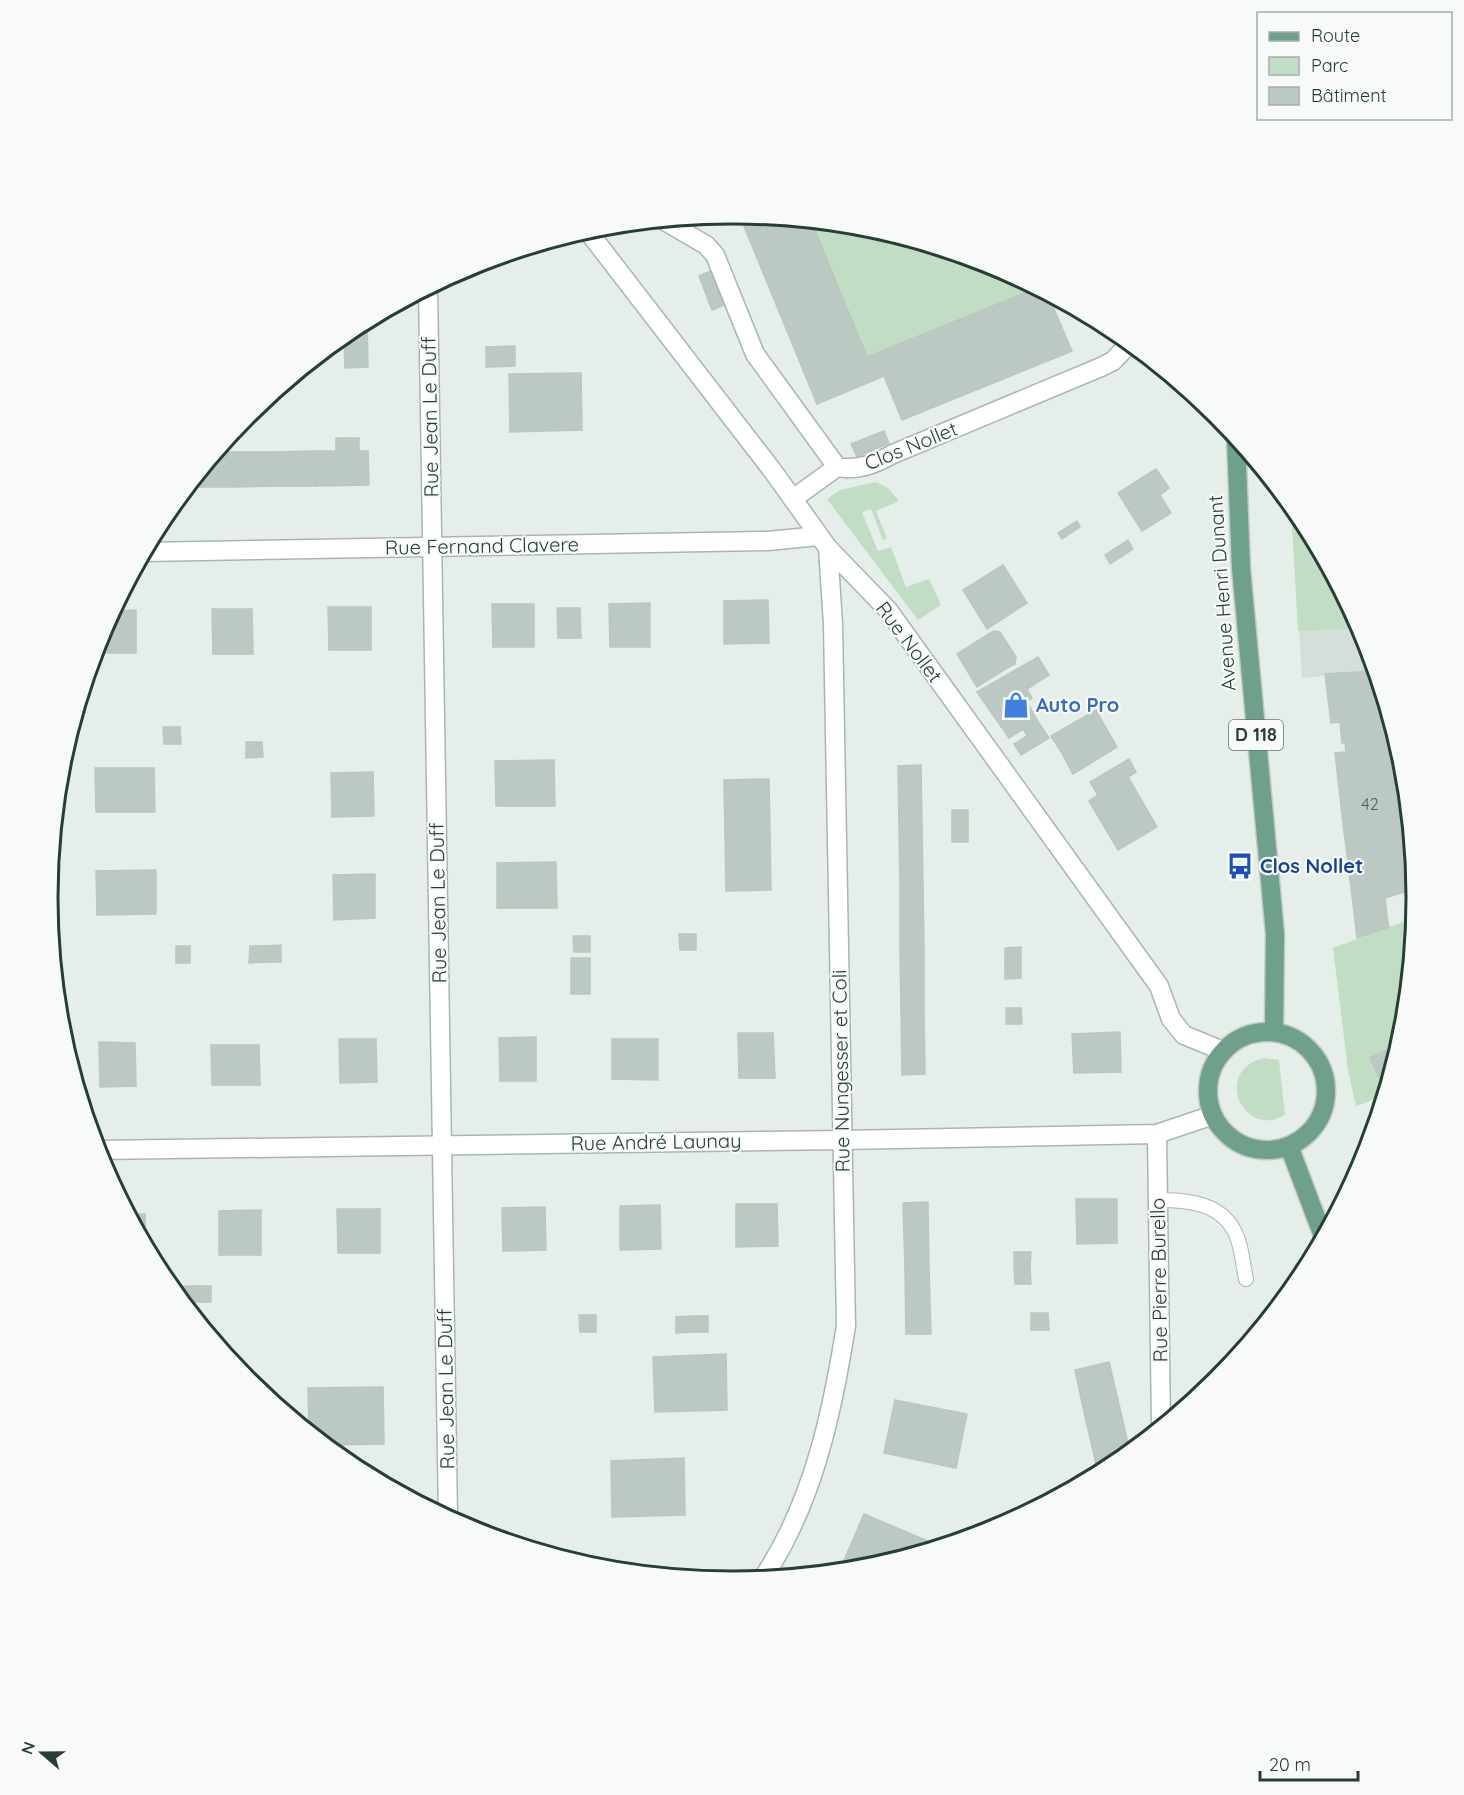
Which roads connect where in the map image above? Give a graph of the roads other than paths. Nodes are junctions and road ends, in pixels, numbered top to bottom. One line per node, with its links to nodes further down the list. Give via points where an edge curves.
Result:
1 (674, 227): 6 (street, Clos Nollet, via 706,245 715,255 755,354)
2 (594, 239): 7 (street, Rue Nollet)
3 (428, 296): 9 (street, Rue Jean Le Duff)
4 (1123, 350): 6 (street, Clos Nollet, via 1101,367 874,465 849,470)
5 (1237, 451): 11 (main road, Avenue Henri Dunant / D 118, via 1241,568 1275,934)
6 (837, 467): 7 (street)
7 (794, 498): 8 (street, Rue Nollet)
8 (824, 542): 9 (street, Rue Fernand Clavere); 12 (street, Rue Nollet, via 888,610 1159,986 1171,1019 1184,1035); 15 (street, Rue Nungesser et Coli, via 833,624)
9 (433, 547): 10 (street, Rue Fernand Clavere); 16 (street, Rue Jean Le Duff)
10 (155, 552)
11 (1274, 1032): 12 (main road, via 1251,1033); 17 (main road, via 1309,1048 1326,1083 1318,1121 1306,1136)
12 (1223, 1051): 13 (main road, via 1208,1081)
13 (1213, 1115): 14 (street, Rue André Launay); 17 (main road, via 1222,1131 1253,1149)
14 (1158, 1134): 15 (street, Rue André Launay); 19 (street, Rue Pierre Burello)
15 (843, 1140): 16 (street, Rue André Launay); 24 (street, Rue Nungesser et Coli, via 846,1326 836,1391 820,1455 789,1535)
16 (442, 1145): 18 (street, Rue André Launay); 23 (street, Rue Jean Le Duff)
17 (1289, 1146): 20 (main road)
18 (108, 1150)
19 (1158, 1200): 21 (lane, via 1197,1203 1221,1213 1237,1237); 22 (street, Rue Pierre Burello)
20 (1319, 1226)
21 (1245, 1279)
22 (1161, 1416)
23 (448, 1508)
24 (768, 1570)

